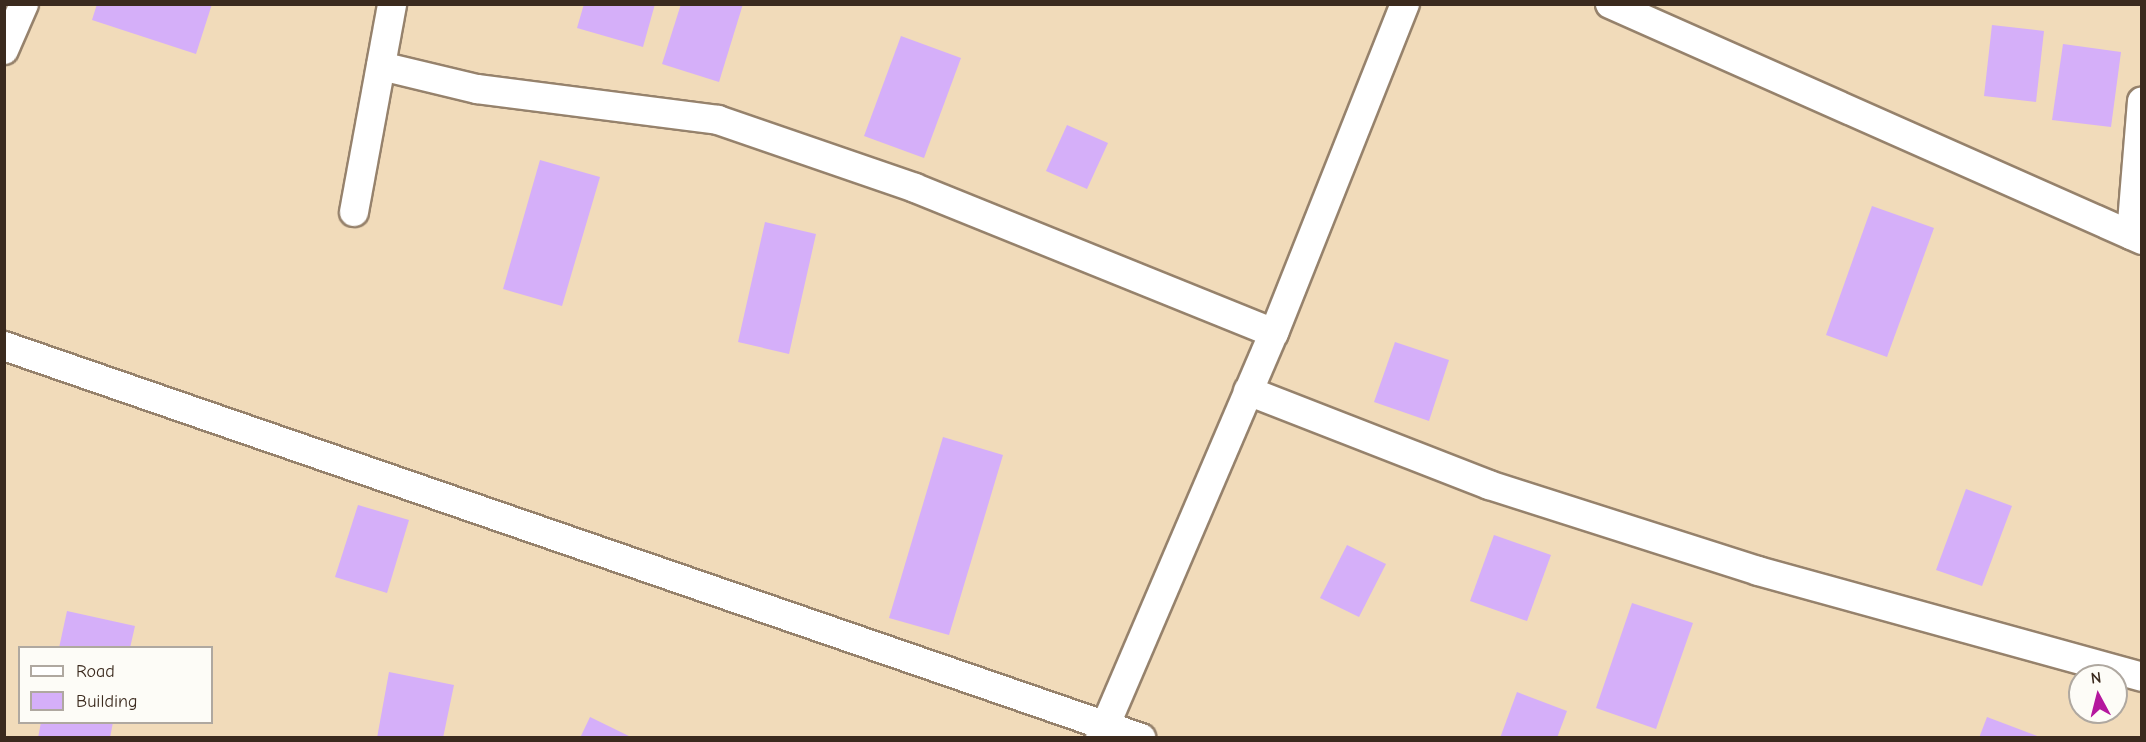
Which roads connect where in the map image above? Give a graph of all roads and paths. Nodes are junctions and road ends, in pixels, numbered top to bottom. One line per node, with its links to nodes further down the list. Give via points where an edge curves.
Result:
1 (24, 4): 5 (street)
2 (392, 4): 6 (street)
3 (1405, 4): 10 (street)
4 (1610, 4): 9 (street)
5 (4, 50)
6 (381, 66): 8 (street); 10 (street, via 477,89 718,120 915,188)
7 (2142, 101): 9 (street)
8 (354, 212)
9 (2136, 238)
10 (1274, 333): 12 (street)
11 (4, 346): 14 (street)
12 (1248, 391): 13 (street, via 1489,485 1758,571); 14 (street)
13 (2142, 677)
14 (1102, 729): 15 (street)
15 (1141, 738)

